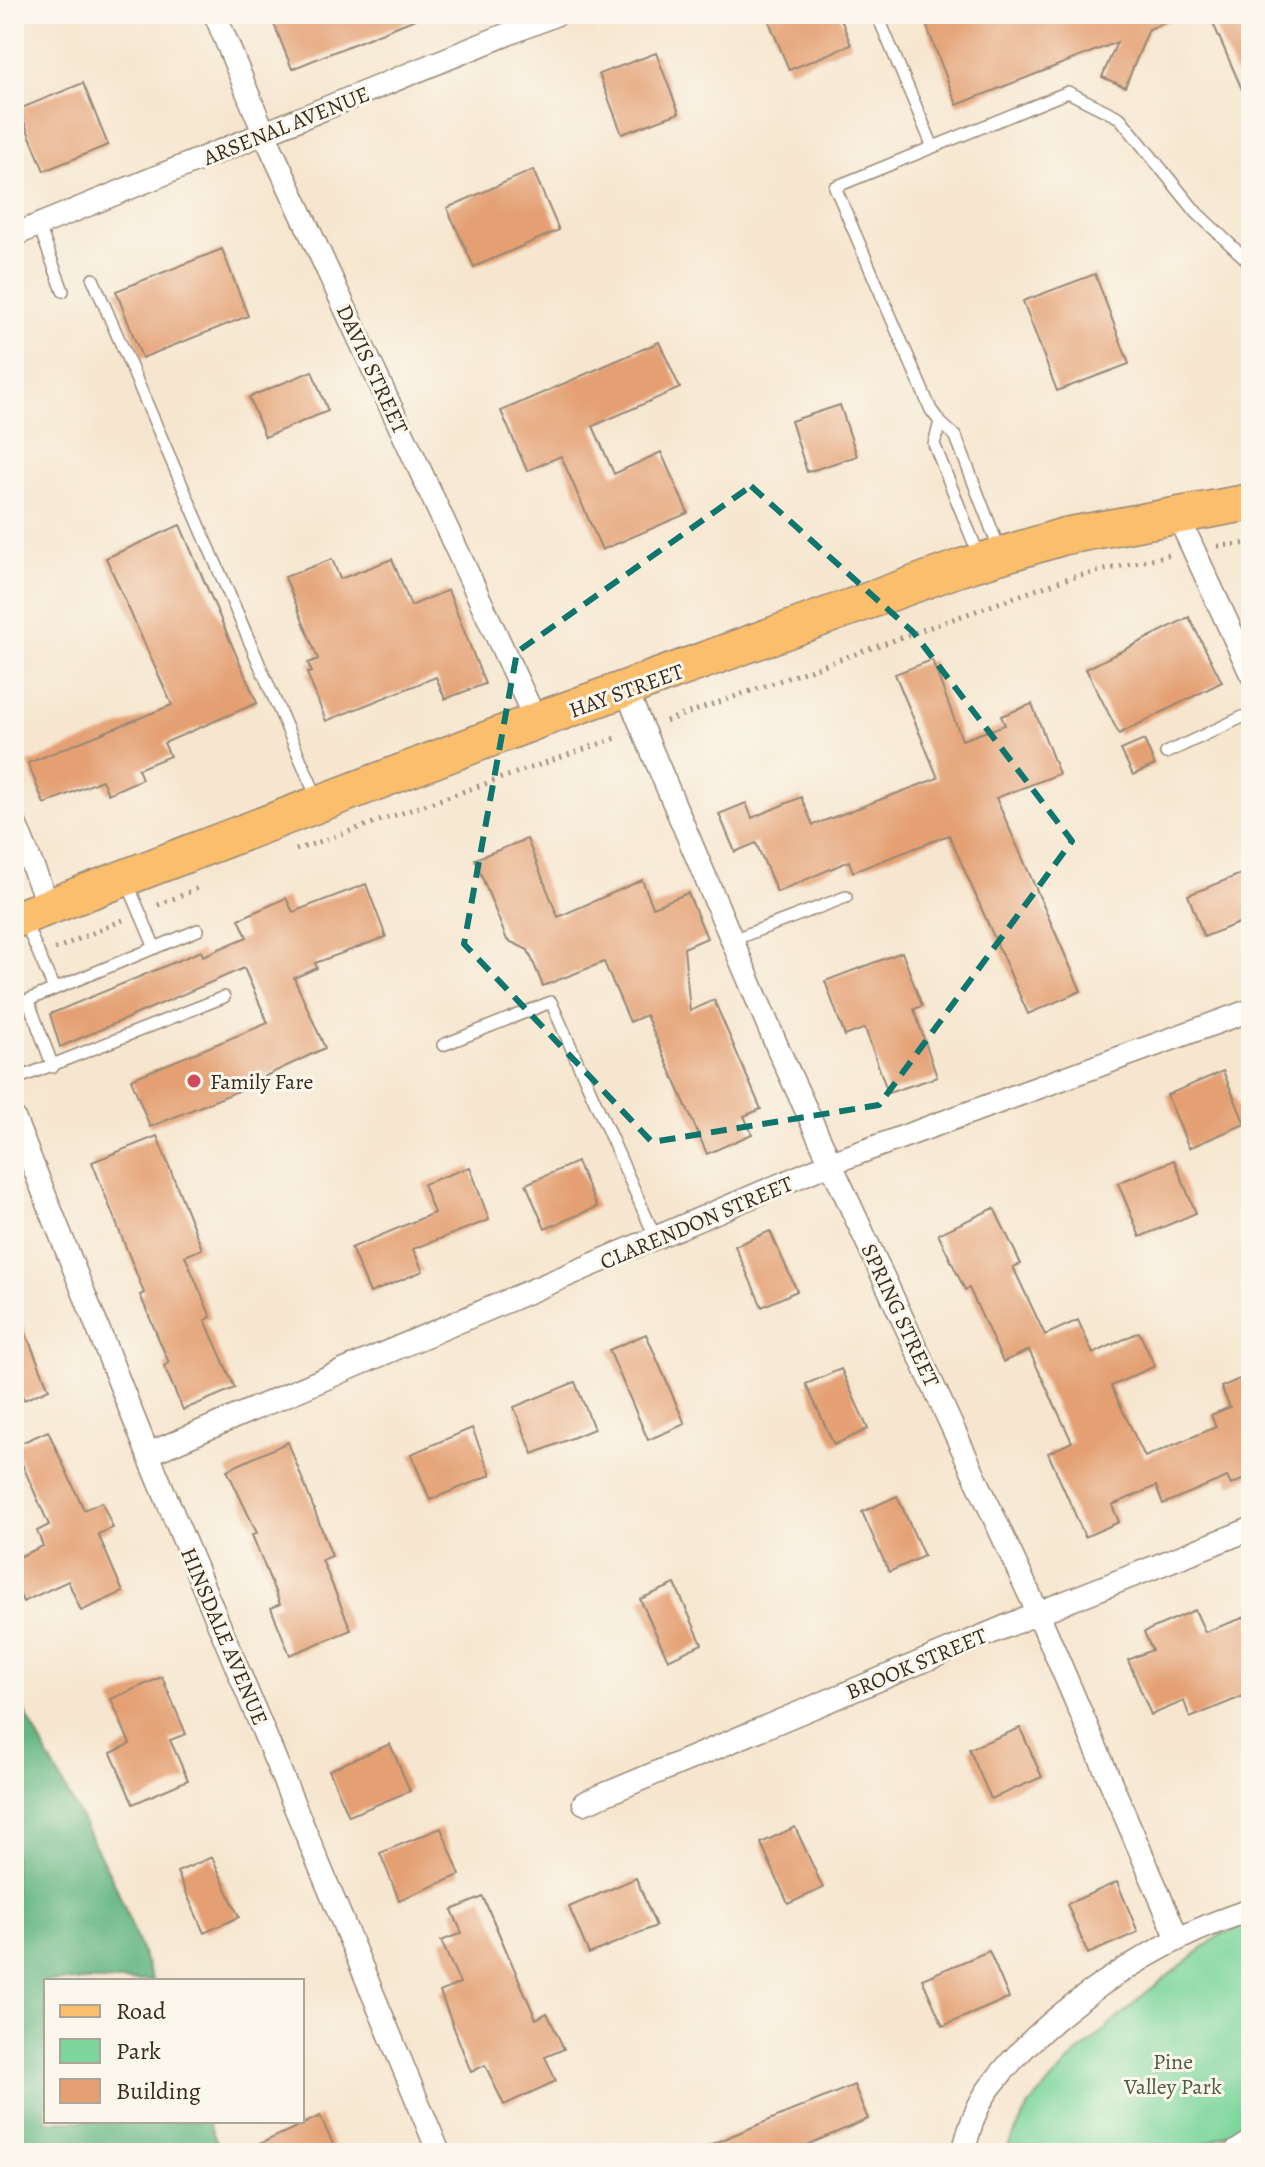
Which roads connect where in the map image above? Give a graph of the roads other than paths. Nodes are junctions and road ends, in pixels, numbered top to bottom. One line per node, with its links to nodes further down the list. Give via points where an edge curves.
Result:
1 (215, 14): 4 (street, DAVIS STREET)
2 (557, 14): 4 (street, ARSENAL AVENUE)
3 (877, 14): 5 (lane)
4 (264, 133): 6 (street, ARSENAL AVENUE); 18 (street, DAVIS STREET)
5 (933, 147): 8 (lane, via 1068,92 1120,118 1197,213); 11 (lane, via 835,187)
6 (39, 226): 7 (street, ARSENAL AVENUE); 10 (lane)
7 (14, 234)
8 (1251, 264)
9 (93, 279): 20 (lane)
10 (63, 291)
11 (940, 422): 14 (lane, via 956,437); 14 (lane, via 934,444)
12 (1251, 502): 13 (main road, HAY STREET)
13 (1177, 514): 14 (main road, HAY STREET, via 1065,536); 15 (street)
14 (992, 558): 16 (main road, HAY STREET)
15 (1251, 674)
16 (626, 690): 18 (main road, HAY STREET); 26 (street, SPRING STREET)
17 (1251, 713): 19 (lane)
18 (536, 721): 20 (main road, HAY STREET)
19 (1166, 753)
20 (319, 804): 22 (main road, HAY STREET)
21 (14, 821): 24 (street)
22 (125, 878): 24 (main road, HAY STREET); 27 (lane)
23 (846, 897): 26 (lane)
24 (29, 915): 28 (lane)
25 (198, 930): 27 (lane)
26 (732, 940): 35 (street, SPRING STREET)
27 (155, 948): 28 (lane)
28 (54, 989): 32 (lane, via 28,1000)
29 (224, 997): 32 (lane)
30 (1251, 1010): 35 (street, CLARENDON STREET)
31 (443, 1045): 36 (lane, via 551,1002)
32 (53, 1067): 33 (lane)
33 (14, 1080)
34 (14, 1118): 37 (street, HINSDALE AVENUE)
35 (831, 1163): 36 (street, CLARENDON STREET); 39 (street, SPRING STREET)
36 (656, 1239): 37 (street, CLARENDON STREET)
37 (148, 1454): 44 (street, HINSDALE AVENUE)
38 (1251, 1529): 39 (street, BROOK STREET)
39 (1038, 1613): 40 (street, BROOK STREET); 42 (street, SPRING STREET)
40 (584, 1803)
41 (1251, 1910): 42 (street)
42 (1178, 1939): 45 (street, via 1044,2029 990,2086 971,2121)
43 (1251, 2142): 46 (street)
44 (439, 2153)
45 (963, 2153)
46 (1234, 2153)

